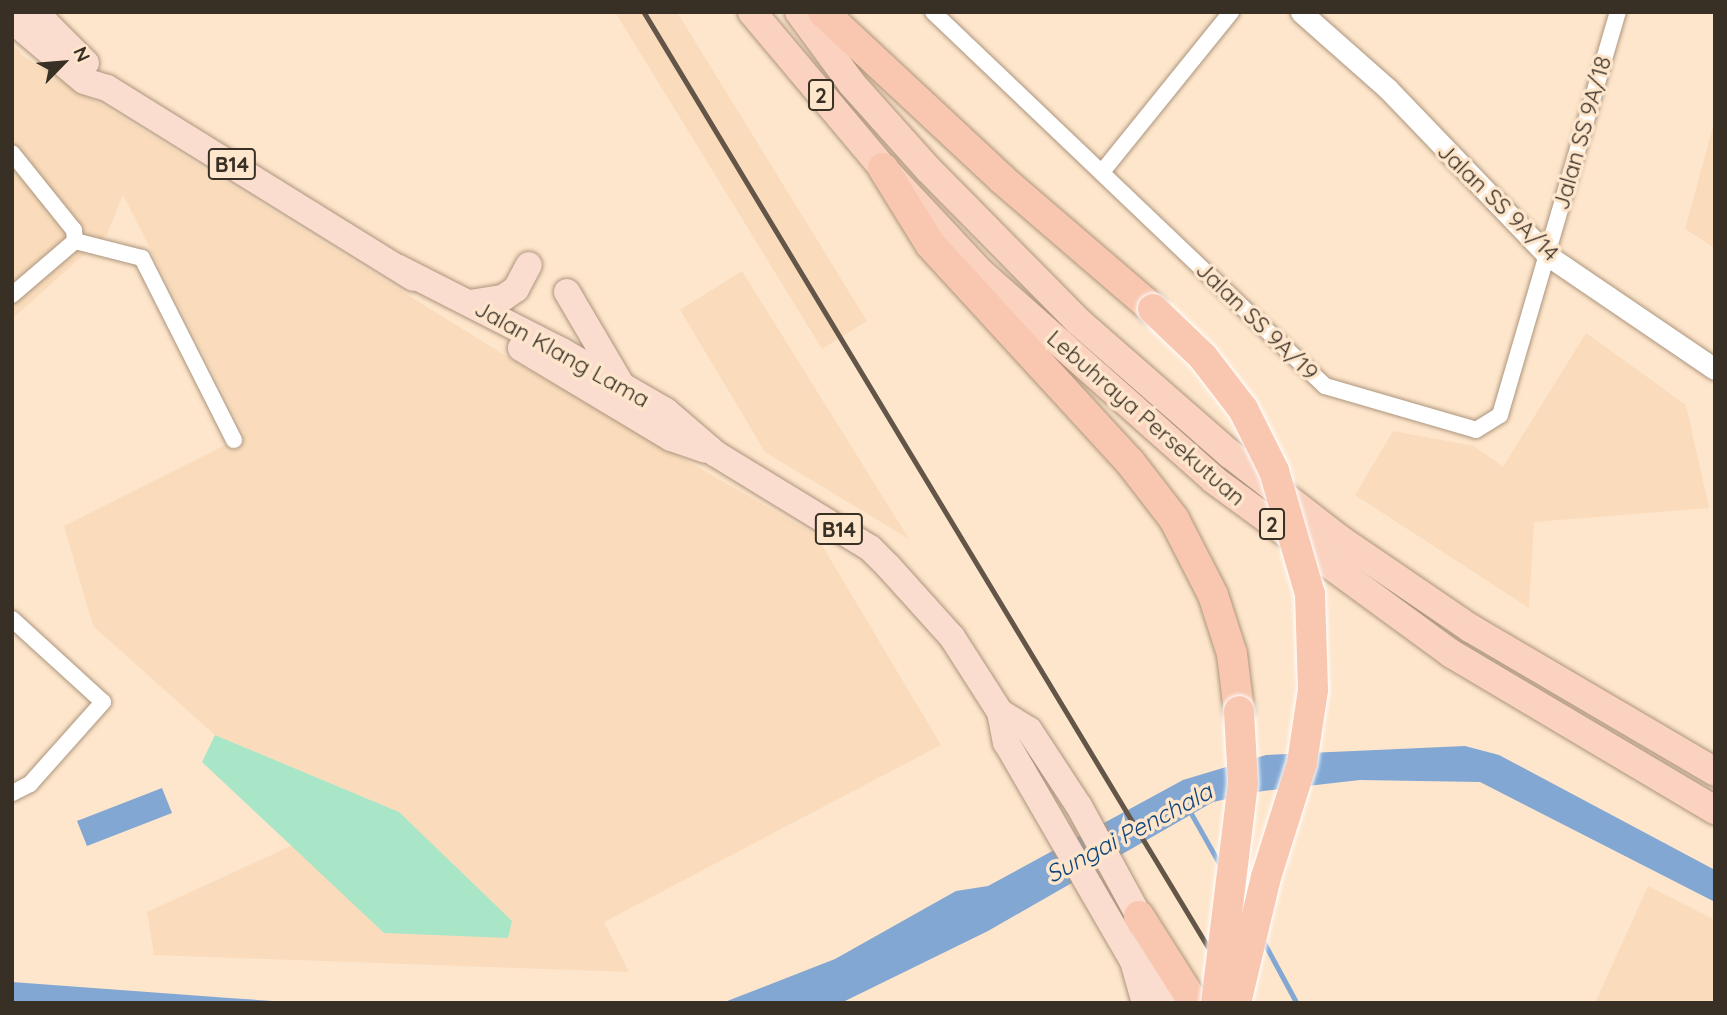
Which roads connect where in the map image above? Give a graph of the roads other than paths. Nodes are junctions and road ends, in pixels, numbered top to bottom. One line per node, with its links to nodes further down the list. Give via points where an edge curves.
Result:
1 (35, 12): 12 (main road, Jalan Klang Lama / B14)
2 (752, 12): 14 (highway, Lebuhraya Persekutuan / 2)
3 (799, 12): 29 (highway, Lebuhraya Persekutuan / 2, via 852,84 929,170 1079,322 1230,454 1341,540 1470,628)
4 (823, 12): 39 (highway, bridge, via 1203,358 1243,409 1274,471 1310,594 1313,690 1302,763 1266,877)
5 (933, 12): 15 (street, Jalan SS 9A/19)
6 (1301, 12): 17 (street, Jalan SS 9A/14, via 1388,89)
7 (1618, 12): 17 (street, Jalan SS 9A/18)
8 (1222, 14): 15 (street)
9 (12, 20): 11 (main road, Jalan Klang Lama / B14)
10 (12, 39): 11 (main road)
11 (42, 49): 12 (main road, Jalan Klang Lama / B14, via 84,80)
12 (107, 88): 19 (main road, Jalan Klang Lama / B14)
13 (12, 153): 16 (street, via 74,230)
14 (883, 169): 33 (highway, Lebuhraya Persekutuan / 2, via 980,272 1225,488 1452,654); 38 (highway, bridge, via 930,244 1130,462 1174,519 1213,595 1232,654 1242,783)
15 (1102, 172): 17 (street, Jalan SS 9A/19, via 1325,386 1476,430 1500,415)
16 (75, 241): 20 (street); 25 (street, via 142,258)
17 (1547, 255): 23 (street, Jalan SS 9A/14)
18 (529, 265): 22 (main road, via 516,289 503,298)
19 (399, 268): 22 (main road, Jalan Klang Lama / B14); 26 (main road, Jalan Klang Lama / B14, via 462,313 671,438)
20 (17, 291)
21 (567, 292): 24 (main road)
22 (470, 303): 24 (main road, Jalan Klang Lama / B14)
23 (1715, 369)
24 (623, 388): 26 (main road, Jalan Klang Lama / B14, via 682,422)
25 (234, 440)
26 (716, 454): 28 (main road, Jalan Klang Lama / B14, via 870,548 952,637)
27 (12, 619): 32 (street, via 103,702 30,785)
28 (1000, 712): 34 (main road, Jalan Klang Lama / B14, via 1029,730 1079,806); 35 (main road, Jalan Klang Lama / B14, via 1006,742 1133,961)
29 (1685, 757): 30 (highway); 31 (highway, Lebuhraya Persekutuan / 2)
30 (1715, 757)
31 (1715, 772)
32 (12, 793)
33 (1715, 810)
34 (1139, 916): 36 (main road, Jalan Klang Lama / B14, via 1161,972); 37 (highway)
35 (1145, 1003)
36 (1166, 1003)
37 (1194, 1003)
38 (1216, 1003)
39 (1236, 1003)

